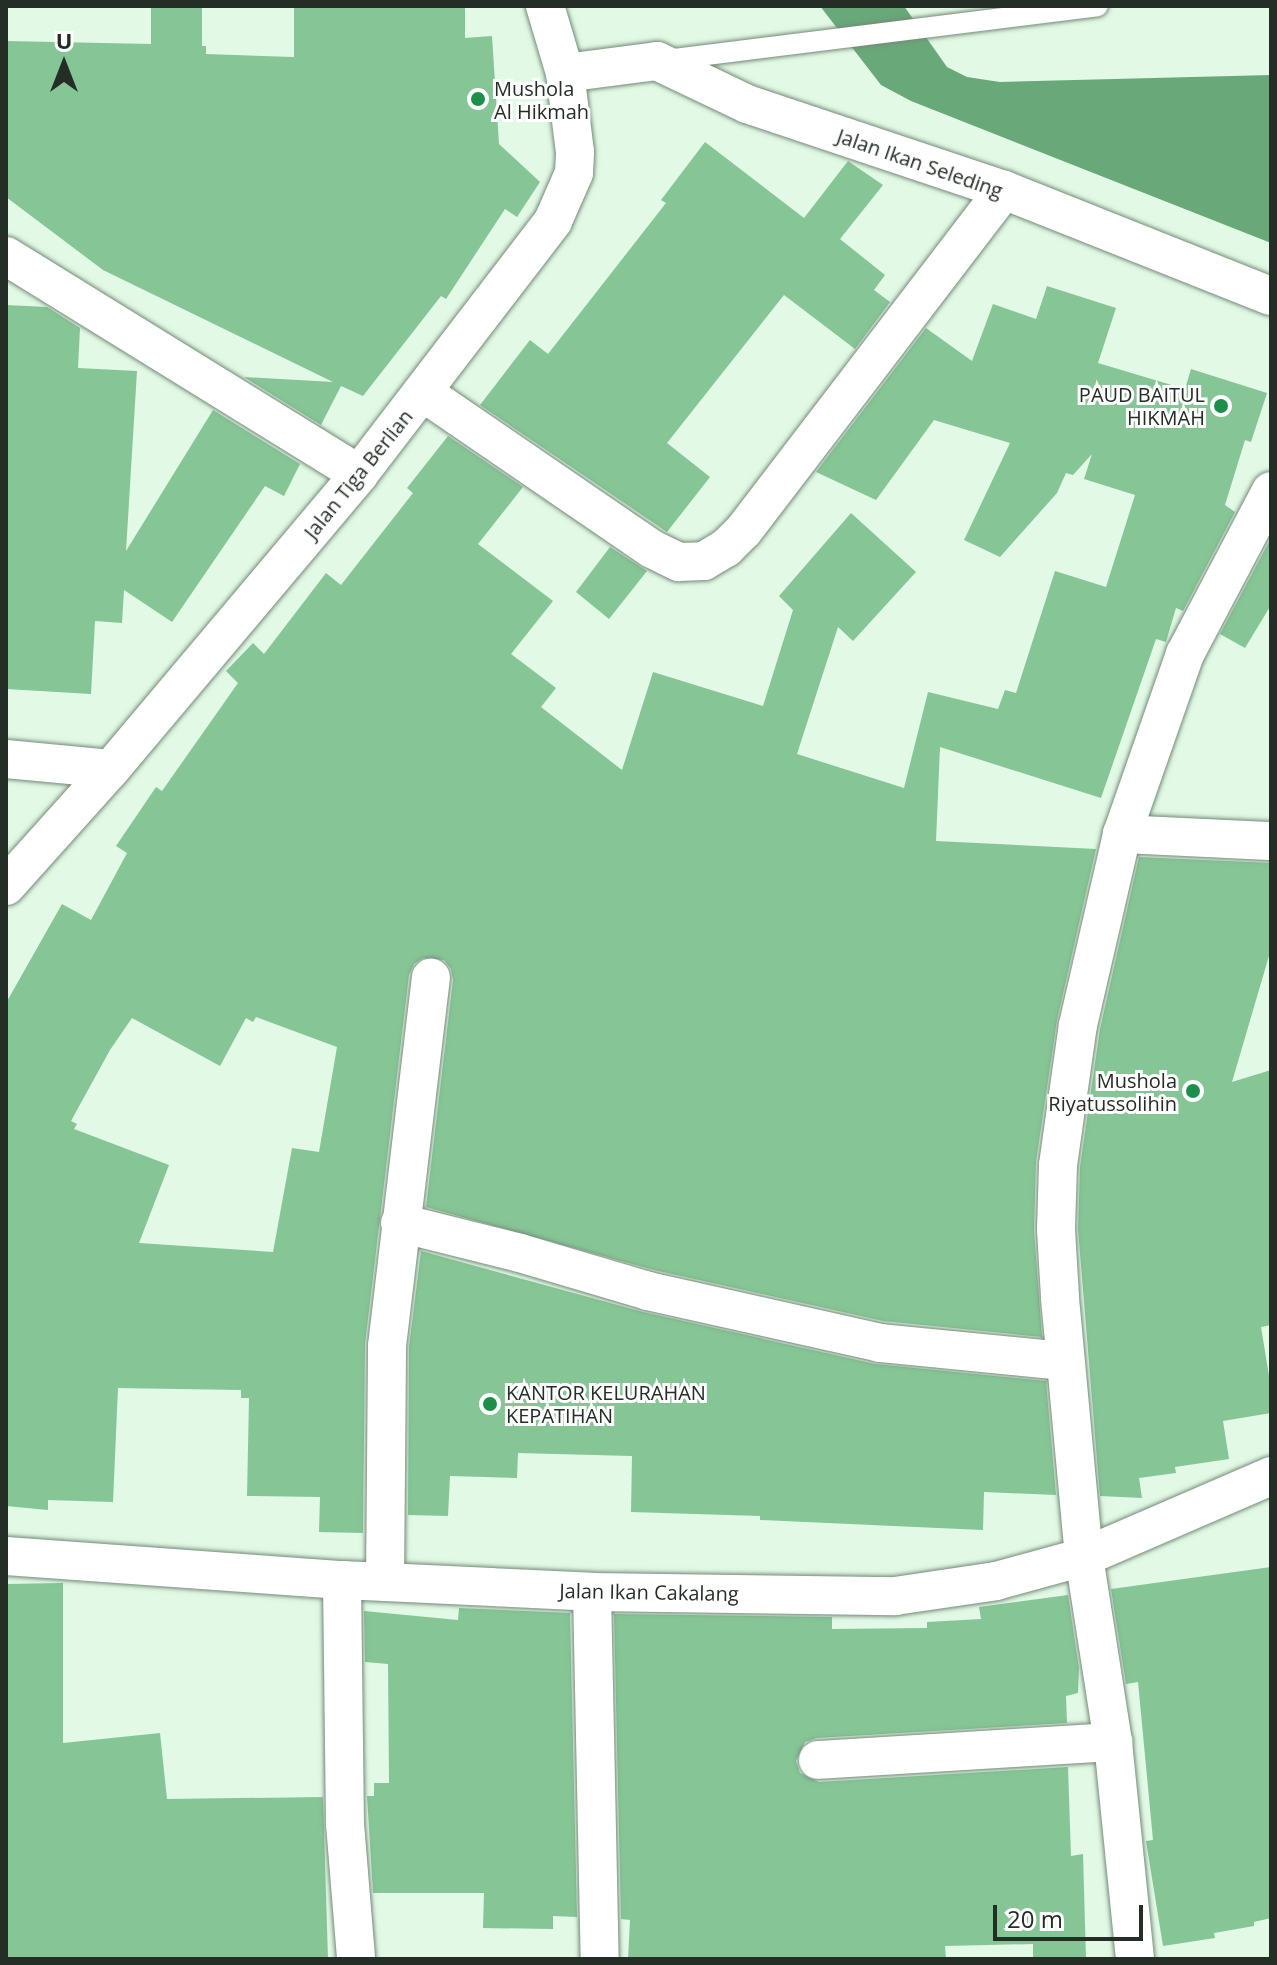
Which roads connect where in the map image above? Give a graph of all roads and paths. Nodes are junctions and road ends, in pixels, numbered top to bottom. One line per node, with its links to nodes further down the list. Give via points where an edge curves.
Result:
1 (545, 6): 4 (street, Jalan Tiga Berlian)
2 (1098, 6): 3 (lane)
3 (657, 61): 4 (street); 5 (street, Jalan Ikan Seleding, via 747,104)
4 (565, 73): 8 (street, Jalan Tiga Berlian, via 575,152 564,200)
5 (1004, 190): 7 (street, Jalan Ikan Seleding); 8 (street, via 744,530 704,561 679,562 652,549)
6 (6, 256): 9 (street)
7 (1271, 296)
8 (424, 393): 9 (street, Jalan Tiga Berlian)
9 (359, 474): 12 (street, Jalan Tiga Berlian)
10 (1271, 491): 13 (street, via 1185,654)
11 (6, 759): 12 (street)
12 (111, 769): 15 (street, Jalan Tiga Berlian)
13 (1122, 834): 14 (street); 18 (street, via 1078,1025 1058,1165 1056,1229)
14 (1271, 841)
15 (6, 886)
16 (431, 978): 17 (street)
17 (400, 1223): 18 (street, via 648,1291 864,1340); 23 (street, via 387,1346)
18 (1065, 1361): 21 (street)
19 (1271, 1476): 21 (street, Jalan Ikan Cakalang)
20 (6, 1556): 22 (street, Jalan Ikan Cakalang)
21 (1084, 1557): 24 (street, Jalan Ikan Cakalang, via 996,1581 895,1596); 25 (street)
22 (342, 1580): 23 (street, Jalan Ikan Cakalang); 27 (street, via 345,1810)
23 (385, 1582): 24 (street, Jalan Ikan Cakalang)
24 (592, 1592): 28 (street)
25 (1113, 1742): 26 (street); 29 (street)
26 (818, 1760)
27 (356, 1959)
28 (600, 1959)
29 (1135, 1959)

